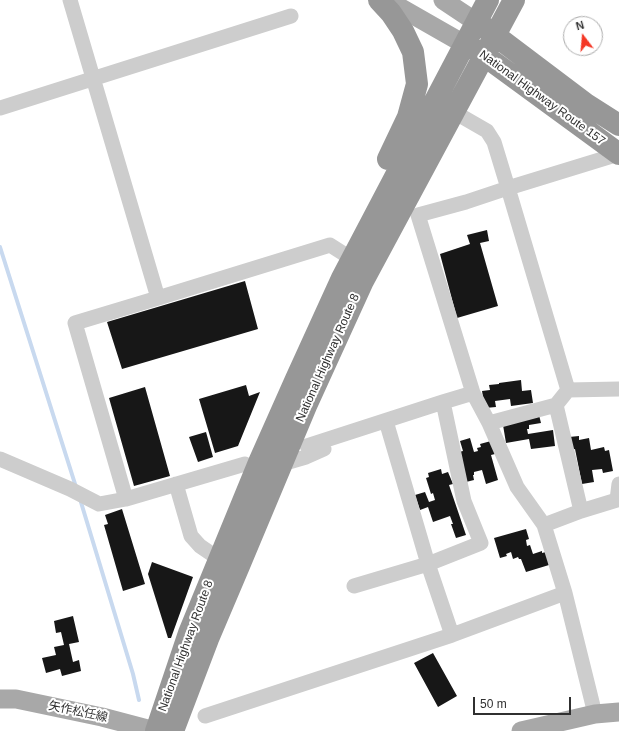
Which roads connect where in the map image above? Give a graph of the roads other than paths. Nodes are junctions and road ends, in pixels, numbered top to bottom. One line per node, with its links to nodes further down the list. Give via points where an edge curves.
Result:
1 (70, 0): 12 (street)
2 (379, 0): 18 (highway, via 392,13 413,52 417,84 408,117 363,218)
3 (387, 0): 10 (main road)
4 (443, 0): 8 (main road)
5 (488, 0): 8 (highway, National Highway Route 8)
6 (514, 0): 9 (highway, National Highway Route 8)
7 (291, 16): 12 (street)
8 (476, 22): 9 (highway, National Highway Route 157); 10 (highway, National Highway Route 8)
9 (495, 35): 11 (highway, National Highway Route 8); 15 (highway, National Highway Route 157, via 586,104)
10 (464, 44): 11 (highway, National Highway Route 157); 18 (highway, National Highway Route 8)
11 (484, 56): 14 (highway, National Highway Route 8); 16 (highway, National Highway Route 157)
12 (93, 78): 13 (street); 19 (street)
13 (0, 108)
14 (454, 112): 17 (street, via 487,131 494,142); 31 (highway, National Highway Route 8, via 363,281)
15 (619, 125)
16 (619, 154): 17 (street)
17 (508, 188): 21 (street); 22 (street, via 418,216)
18 (355, 254): 19 (street, via 330,245); 37 (highway, National Highway Route 8, via 269,440)
19 (158, 298): 34 (street, via 75,323)
20 (619, 389): 21 (street)
21 (568, 390): 24 (street)
22 (473, 393): 23 (street); 26 (street)
23 (443, 402): 25 (street); 38 (street, via 464,501 482,543)
24 (556, 406): 26 (street); 35 (street)
25 (386, 421): 27 (street); 38 (street)
26 (489, 423): 36 (street, via 517,487)
27 (360, 429): 28 (street); 31 (street, via 350,439)
28 (307, 446)
29 (0, 459): 34 (street, via 99,504)
30 (245, 464): 32 (street)
31 (282, 464): 47 (highway, National Highway Route 8, via 208,639)
32 (176, 484): 34 (street); 37 (street, via 191,536 200,546)
33 (619, 484): 35 (street, via 617,500)
34 (126, 499)
35 (581, 511): 36 (street)
36 (544, 524): 40 (street)
37 (219, 559): 46 (highway, National Highway Route 8, via 189,633)
38 (428, 564): 39 (street); 41 (street)
39 (354, 586)
40 (565, 593): 41 (street); 44 (street)
41 (452, 635): 45 (street)
42 (0, 699): 46 (main road, 矢作松任線, via 16,699)
43 (619, 712): 44 (main road)
44 (595, 714): 48 (main road)
45 (206, 716)
46 (155, 731)
47 (173, 731)
48 (521, 731)

